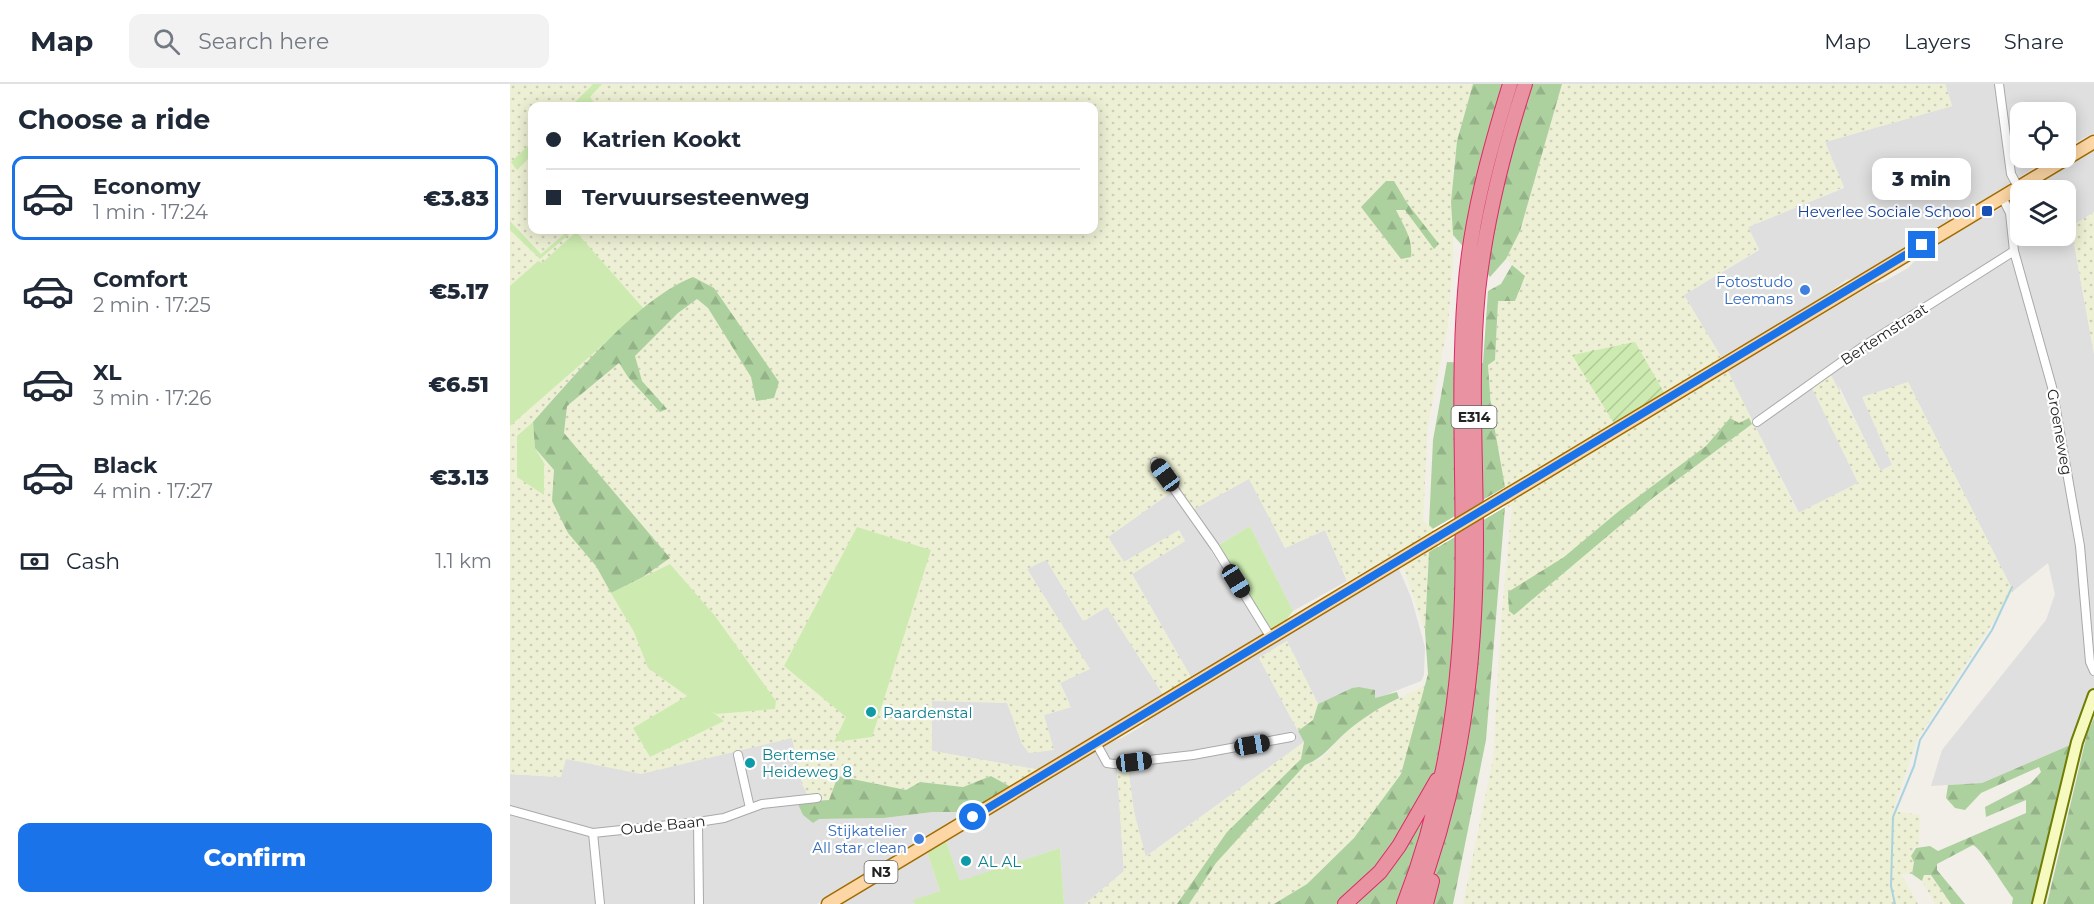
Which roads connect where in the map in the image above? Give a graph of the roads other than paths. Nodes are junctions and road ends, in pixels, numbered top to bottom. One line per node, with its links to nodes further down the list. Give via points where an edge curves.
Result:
1 (1510, 84): 18 (highway, E314, via 1481,189 1465,290 1460,385 1462,596 1454,705)
2 (1525, 84): 24 (highway, E314, via 1494,192 1478,291 1472,648 1460,755)
3 (1999, 84): 5 (street)
4 (2094, 142): 6 (main road, N3)
5 (2014, 180)
6 (2030, 180)
7 (2010, 192): 8 (main road, N3)
8 (2002, 197): 9 (street, Groeneweg, via 2010,213); 12 (main road, N3, bridge)
9 (2014, 251): 10 (street, Bertemstraat, via 1845,358); 13 (street, Groeneweg, via 2052,387 2080,546)
10 (1757, 422)
11 (1155, 462): 12 (street, via 1215,547)
12 (1271, 638): 16 (main road, N3)
13 (2094, 671)
14 (2094, 695): 32 (main road, via 2078,742)
15 (1291, 737): 16 (street, via 1114,765 1107,763)
16 (1096, 743): 27 (main road, N3)
17 (738, 755): 20 (street)
18 (1442, 774): 28 (highway, via 1418,818 1380,872); 29 (highway, E314)
19 (817, 798): 20 (street, Oude Baan)
20 (750, 808): 22 (street, Oude Baan)
21 (510, 810): 23 (street, Oude Baan)
22 (698, 822): 23 (street, Oude Baan); 26 (street)
23 (593, 833): 25 (street)
24 (1433, 859): 30 (highway, E314); 31 (highway)
25 (600, 904)
26 (699, 904)
27 (828, 904)
28 (1345, 904)
29 (1404, 904)
30 (1415, 904)
31 (1426, 904)
32 (2038, 904)

